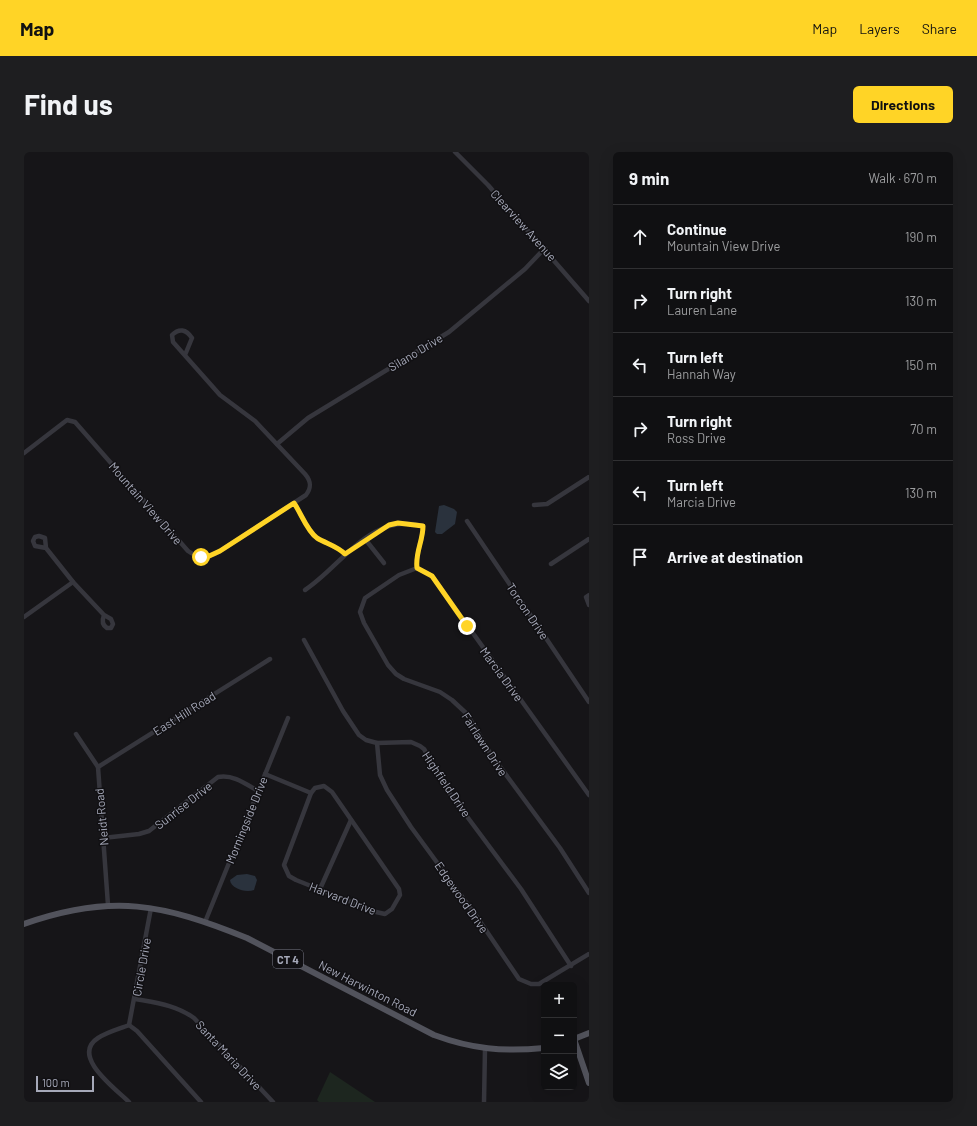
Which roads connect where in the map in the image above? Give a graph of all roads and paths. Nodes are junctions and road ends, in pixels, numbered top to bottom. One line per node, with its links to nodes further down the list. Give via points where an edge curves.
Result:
1 (455, 152): 2 (street, Clearview Avenue)
2 (544, 248): 3 (street, Clearview Avenue); 5 (street, Silano Drive, via 525,269 449,332 308,418)
3 (589, 301)
4 (185, 355): 4 (street, Mountain View Drive, via 173,342 172,336 176,331 189,332 192,338); 5 (street, Mountain View Drive, via 220,395 255,421)
5 (277, 444): 8 (street, Mountain View Drive, via 310,482 309,491)
6 (24, 453): 8 (street, Mountain View Drive, via 67,420 75,422 195,556 214,555)
7 (589, 477): 9 (street, via 547,504)
8 (294, 503): 14 (street, via 313,534 338,547)
9 (534, 505)
10 (467, 521): 26 (street, Torcon Drive)
11 (365, 539): 14 (street); 15 (street); 17 (street, via 398,523 423,526 417,552)
12 (589, 539): 16 (street)
13 (46, 548): 18 (street)
14 (345, 554): 19 (street)
15 (384, 563)
16 (551, 564)
17 (417, 568): 34 (street, Marcia Drive, via 432,576); 38 (street, Fairlawn Drive, via 399,575 365,598 360,612 364,623 388,665 400,677 440,692 464,711 490,753)
18 (73, 582): 22 (street); 23 (street)
19 (305, 590)
20 (589, 595): 21 (street, via 586,597)
21 (589, 605)
22 (104, 615)
23 (24, 617)
24 (304, 640): 29 (street, Highfield Drive, via 355,730 366,740)
25 (270, 659): 30 (street, East Hill Road)
26 (589, 702)
27 (288, 718): 31 (street, Morningside Drive)
28 (76, 734): 30 (street, Neidt Road)
29 (378, 743): 44 (street, Highfield Drive, via 411,742 424,750 452,795 516,883); 44 (street, Edgewood Drive, via 380,774 390,796 478,917 519,979 539,984)
30 (98, 767): 36 (street, Neidt Road)
31 (265, 774): 32 (street, Morningside Drive); 33 (street)
32 (258, 791): 36 (street, Sunrise Drive, via 235,778 218,776 155,827 139,834); 41 (street, Morningside Drive)
33 (311, 793): 35 (street, Harvard Drive, via 315,788 324,786 332,792); 37 (street, Harvard Drive, via 284,865 289,876)
34 (589, 794)
35 (351, 820): 37 (street); 37 (street, Harvard Drive, via 399,889 400,895 392,909 385,914)
36 (104, 838): 39 (street, Neidt Road)
37 (320, 889)
38 (588, 889)
39 (108, 905): 40 (main road, New Harwinton Road / CT 4); 42 (main road, New Harwinton Road / CT 4, via 71,910)
40 (152, 908): 41 (main road, New Harwinton Road / CT 4); 45 (street, Circle Drive)
41 (205, 922): 51 (main road, New Harwinton Road / CT 4, via 247,938 434,1034 457,1044)
42 (24, 924)
43 (589, 954): 44 (street, Edgewood Drive)
44 (571, 966)
45 (135, 999): 46 (street, Circle Drive); 55 (street, Santa Maria Drive, via 166,1004 194,1018)
46 (130, 1026): 53 (street, via 97,1038 89,1054 95,1068); 54 (street)
47 (589, 1032): 48 (main road)
48 (577, 1038)
49 (541, 1048): 51 (main road, New Harwinton Road / CT 4)
50 (577, 1048): 52 (main road)
51 (485, 1049): 56 (street)
52 (589, 1083)
53 (129, 1102)
54 (201, 1102)
55 (273, 1102)
56 (484, 1102)

